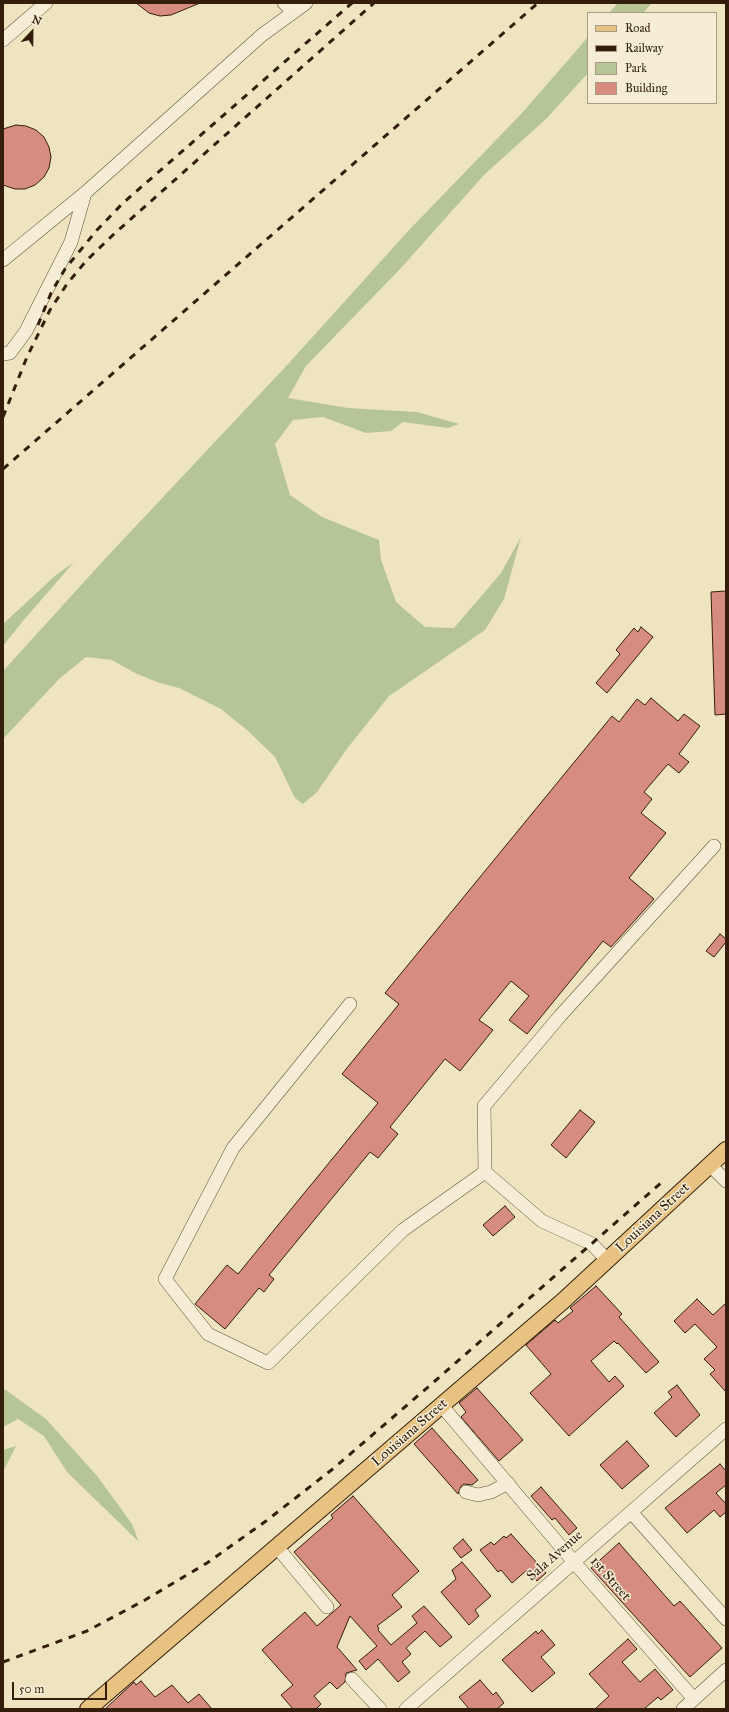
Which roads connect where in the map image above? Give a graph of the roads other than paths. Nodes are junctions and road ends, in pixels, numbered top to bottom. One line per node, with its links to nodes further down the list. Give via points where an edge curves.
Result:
1 (46, 3): 4 (street)
2 (306, 3): 3 (street)
3 (288, 8): 5 (street, via 262,35)
4 (3, 40)
5 (85, 193): 6 (street); 7 (street, via 71,242 26,331 10,353)
6 (3, 260)
7 (3, 354)
8 (714, 846): 12 (street, via 560,1016 484,1106)
9 (350, 1004): 12 (street, via 233,1148 165,1279 208,1334 268,1363 403,1230)
10 (726, 1150): 11 (main road, Louisiana Street)
11 (710, 1166): 13 (street); 14 (main road, Louisiana Street)
12 (485, 1172): 14 (street, via 542,1221 592,1244)
13 (726, 1181)
14 (607, 1260): 15 (main road, Louisiana Street)
15 (442, 1406): 17 (street, 1st Street); 20 (main road, Louisiana Street)
16 (726, 1429): 19 (street, Sala Avenue)
17 (508, 1483): 18 (street, via 491,1492 478,1495); 21 (street, 1st Street)
18 (466, 1492)
19 (631, 1512): 21 (street, Sala Avenue); 23 (street)
20 (277, 1547): 22 (street); 27 (main road, Louisiana Street)
21 (573, 1561): 26 (street, 1st Street); 29 (street, Sala Avenue)
22 (328, 1607)
23 (726, 1619)
24 (726, 1670): 26 (street)
25 (352, 1679): 28 (street)
26 (694, 1699): 30 (street)
27 (88, 1709)
28 (380, 1709)
29 (406, 1709)
30 (683, 1709)

